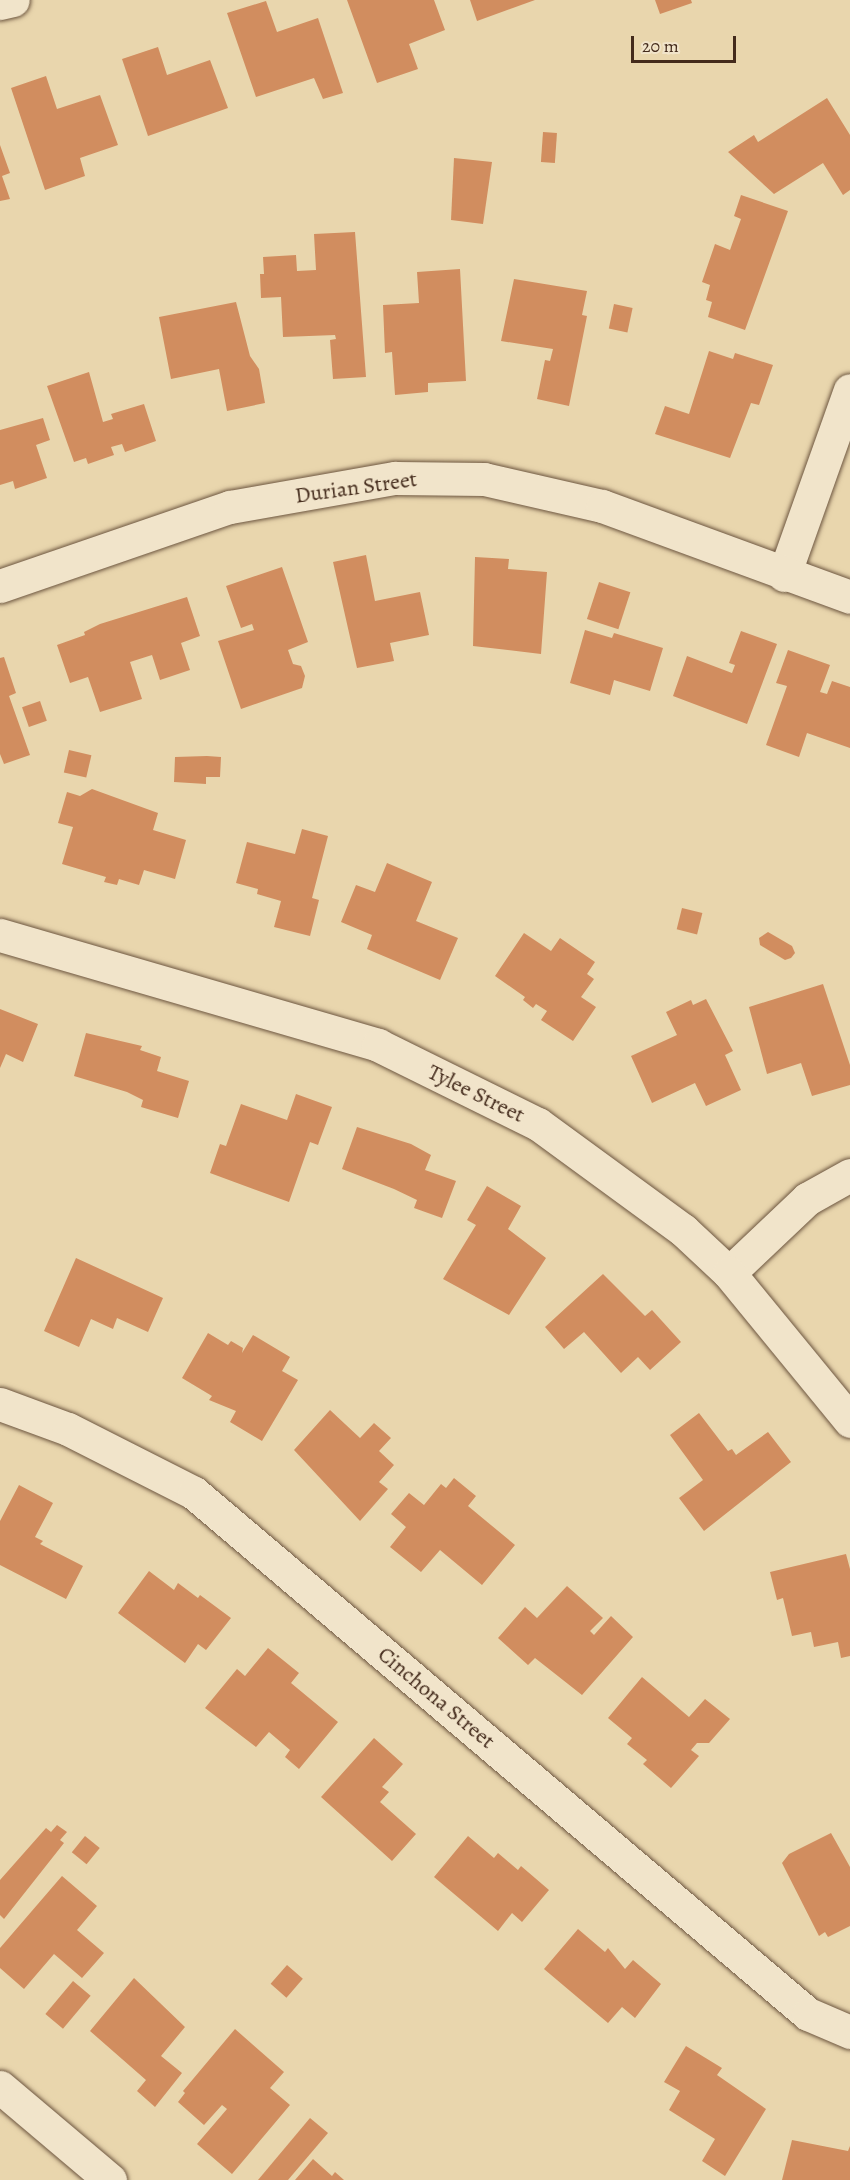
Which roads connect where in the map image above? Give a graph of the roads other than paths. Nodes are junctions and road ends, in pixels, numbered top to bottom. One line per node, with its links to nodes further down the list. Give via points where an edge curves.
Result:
1 (13, 0): 2 (street)
2 (0, 3)
3 (850, 390): 4 (street)
4 (784, 575): 5 (street, Durian Street, via 602,506 484,479 395,478 231,507); 6 (street, Durian Street)
5 (0, 586)
6 (850, 597)
7 (0, 935): 9 (street, Tylee Street, via 378,1045 538,1124 683,1230)
8 (850, 1175): 9 (street, via 807,1199)
9 (729, 1274): 11 (street, Tylee Street)
10 (0, 1404): 12 (street, Cinchona Street, via 68,1430 195,1493 808,2014)
11 (850, 1422)
12 (848, 2033)
13 (0, 2087): 14 (street)
14 (110, 2180)

